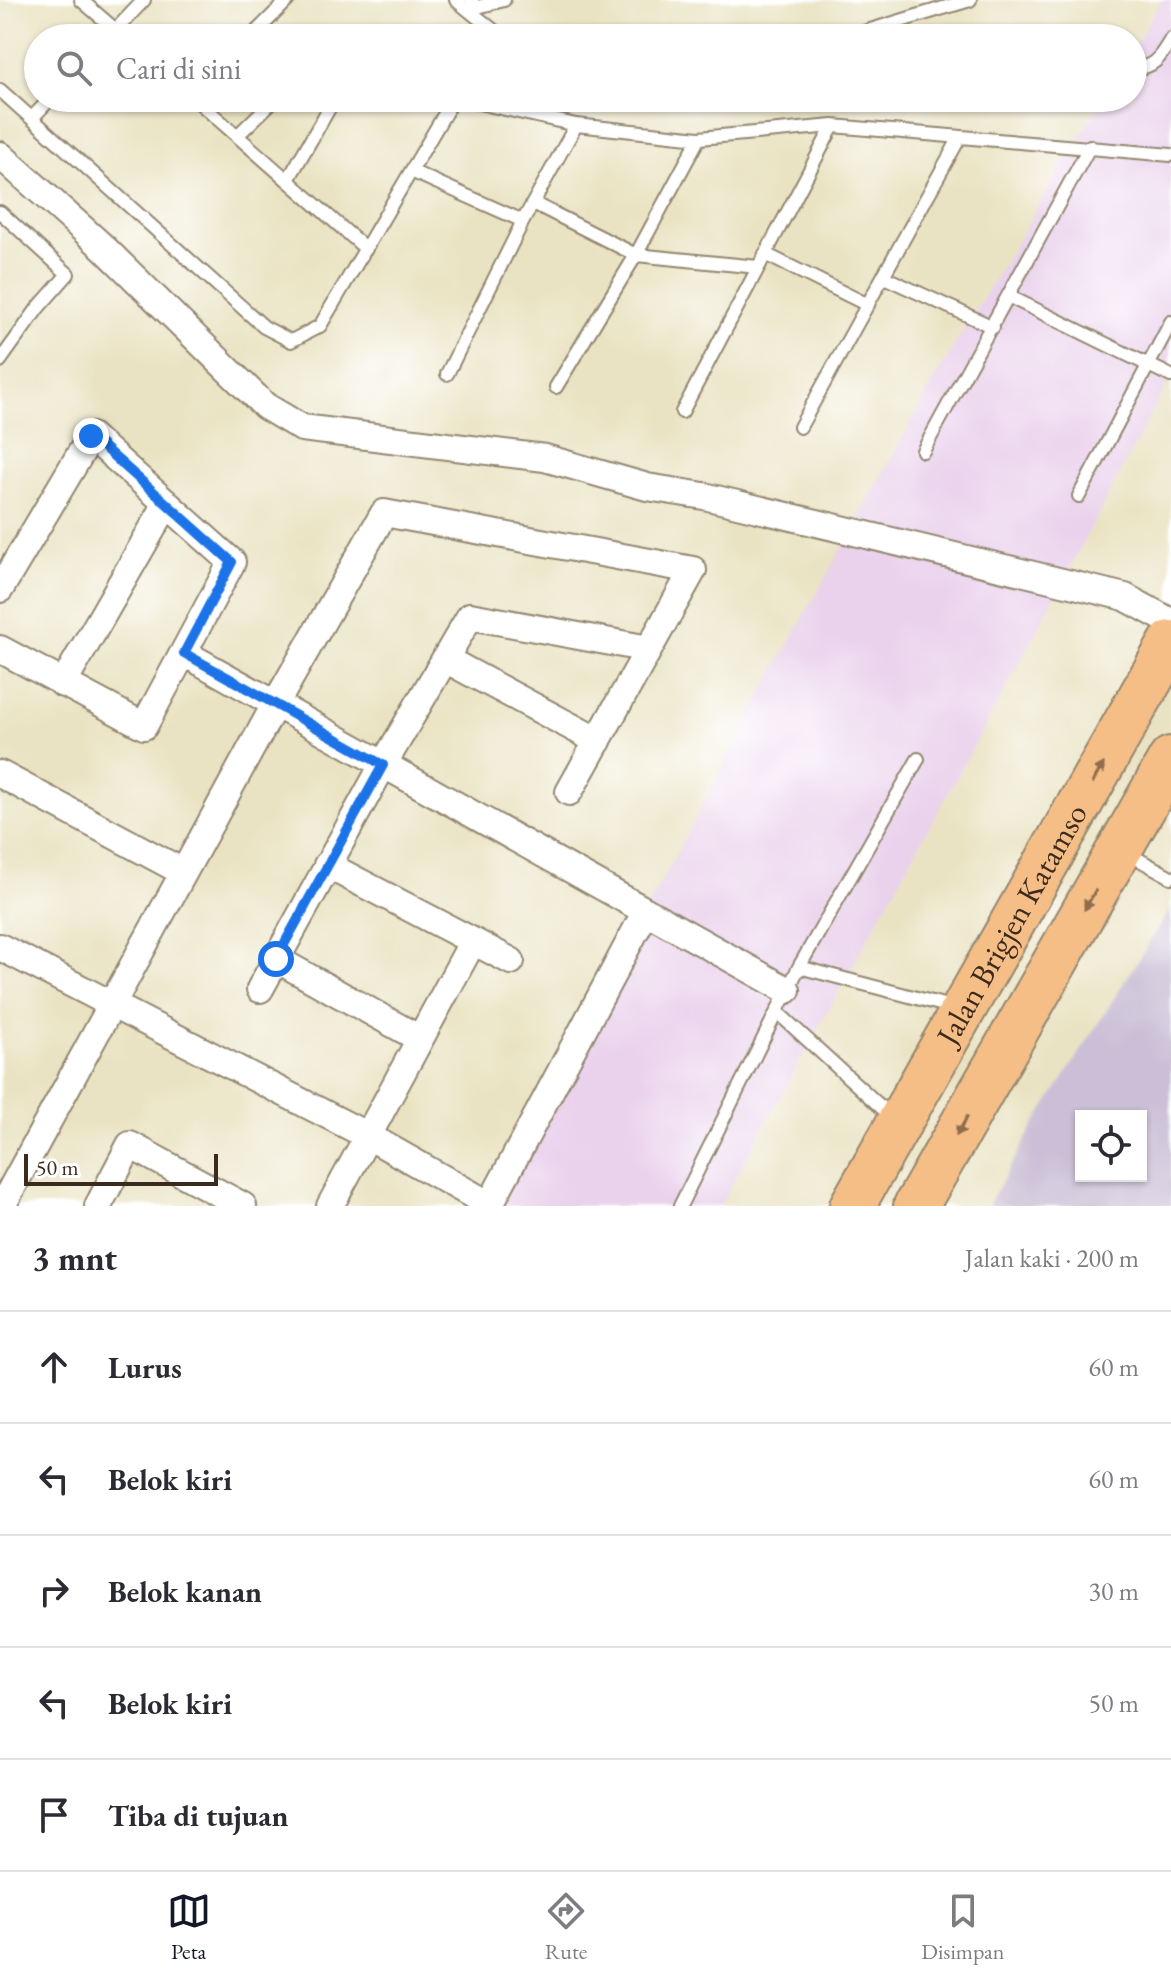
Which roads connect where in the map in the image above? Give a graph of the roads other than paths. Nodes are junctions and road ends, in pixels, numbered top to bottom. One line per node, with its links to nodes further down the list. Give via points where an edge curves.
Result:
1 (81, 0): 8 (lane)
2 (144, 0): 9 (lane)
3 (288, 0): 10 (lane)
4 (456, 0): 7 (lane)
5 (504, 0): 7 (lane)
6 (970, 0): 12 (lane)
7 (471, 5): 11 (lane)
8 (105, 24)
9 (125, 24)
10 (264, 24)
11 (489, 24)
12 (890, 24)
13 (1171, 39): 14 (lane, via 1160,59)
14 (1147, 66)
15 (0, 90): 16 (lane)
16 (24, 111)
17 (25, 112): 24 (lane)
18 (38, 112): 24 (lane)
19 (210, 112): 27 (lane)
20 (262, 112): 27 (lane)
21 (327, 112): 34 (lane)
22 (447, 112): 33 (lane)
23 (518, 112): 25 (lane)
24 (32, 118): 38 (lane, via 264,327 291,341 320,326)
25 (576, 125): 29 (lane); 35 (lane)
26 (833, 126): 28 (lane); 29 (lane); 39 (lane)
27 (237, 136): 34 (lane)
28 (960, 137): 30 (lane); 42 (lane)
29 (699, 138): 40 (lane)
30 (1090, 146): 32 (lane); 43 (lane)
31 (0, 155): 58 (street, via 265,406 302,428 545,458 647,487 704,496 1125,597)
32 (1171, 155)
33 (411, 171): 37 (lane); 38 (lane)
34 (288, 180): 38 (lane)
35 (533, 203): 37 (lane); 40 (lane)
36 (0, 212): 47 (lane, via 68,274)
37 (523, 221): 49 (lane)
38 (366, 249)
39 (765, 254): 41 (lane); 44 (lane)
40 (636, 255): 41 (lane); 51 (lane)
41 (758, 267): 52 (lane)
42 (884, 277): 44 (lane); 46 (lane)
43 (1010, 297): 46 (lane); 48 (lane)
44 (868, 305): 53 (lane)
45 (1171, 322): 48 (lane)
46 (993, 327): 54 (lane)
47 (0, 361)
48 (1148, 365): 50 (lane); 55 (lane)
49 (447, 374)
50 (1171, 376)
51 (556, 387)
52 (682, 412)
53 (800, 427)
54 (923, 451)
55 (1079, 496)
56 (166, 505): 57 (street, via 91,436); 62 (street, via 232,562); 64 (street)
57 (0, 589)
58 (1171, 622)
59 (1171, 643): 84 (highway, Jalan Brigjen Katamso, one-way to 59)
60 (0, 649): 64 (street)
61 (649, 649): 63 (street, via 470,616); 65 (street, via 693,570 384,513); 66 (street)
62 (184, 653): 64 (street, via 144,726); 65 (street)
63 (445, 659): 66 (street); 69 (street)
64 (63, 684)
65 (276, 703): 69 (street); 74 (street)
66 (598, 741): 71 (street)
67 (918, 759): 82 (lane)
68 (1171, 759): 72 (highway, Jalan Brigjen Katamso)
69 (383, 765): 73 (street); 76 (street)
70 (0, 774): 74 (street)
71 (569, 792)
72 (1119, 849): 75 (lane); 95 (highway, Jalan Brigjen Katamso, one-way to 95)
73 (327, 865): 77 (street); 79 (street)
74 (183, 872): 83 (street)
75 (1171, 877)
76 (646, 911): 82 (street); 92 (street)
77 (473, 941): 80 (street); 85 (street)
78 (2, 953): 83 (street)
79 (276, 959): 81 (street); 85 (street)
80 (511, 961)
81 (260, 989)
82 (788, 990): 84 (lane); 86 (lane); 93 (lane)
83 (112, 1005): 87 (street); 89 (street)
84 (963, 1010): 86 (highway, Jalan Brigjen Katamso)
85 (420, 1039): 87 (street)
86 (899, 1123): 94 (highway, Jalan Brigjen Katamso)
87 (368, 1136): 91 (street); 92 (street)
88 (236, 1204): 90 (street, via 130,1145)
89 (2, 1206)
90 (98, 1206)
91 (330, 1206)
92 (490, 1206)
93 (680, 1206)
94 (852, 1206)
95 (916, 1206)

